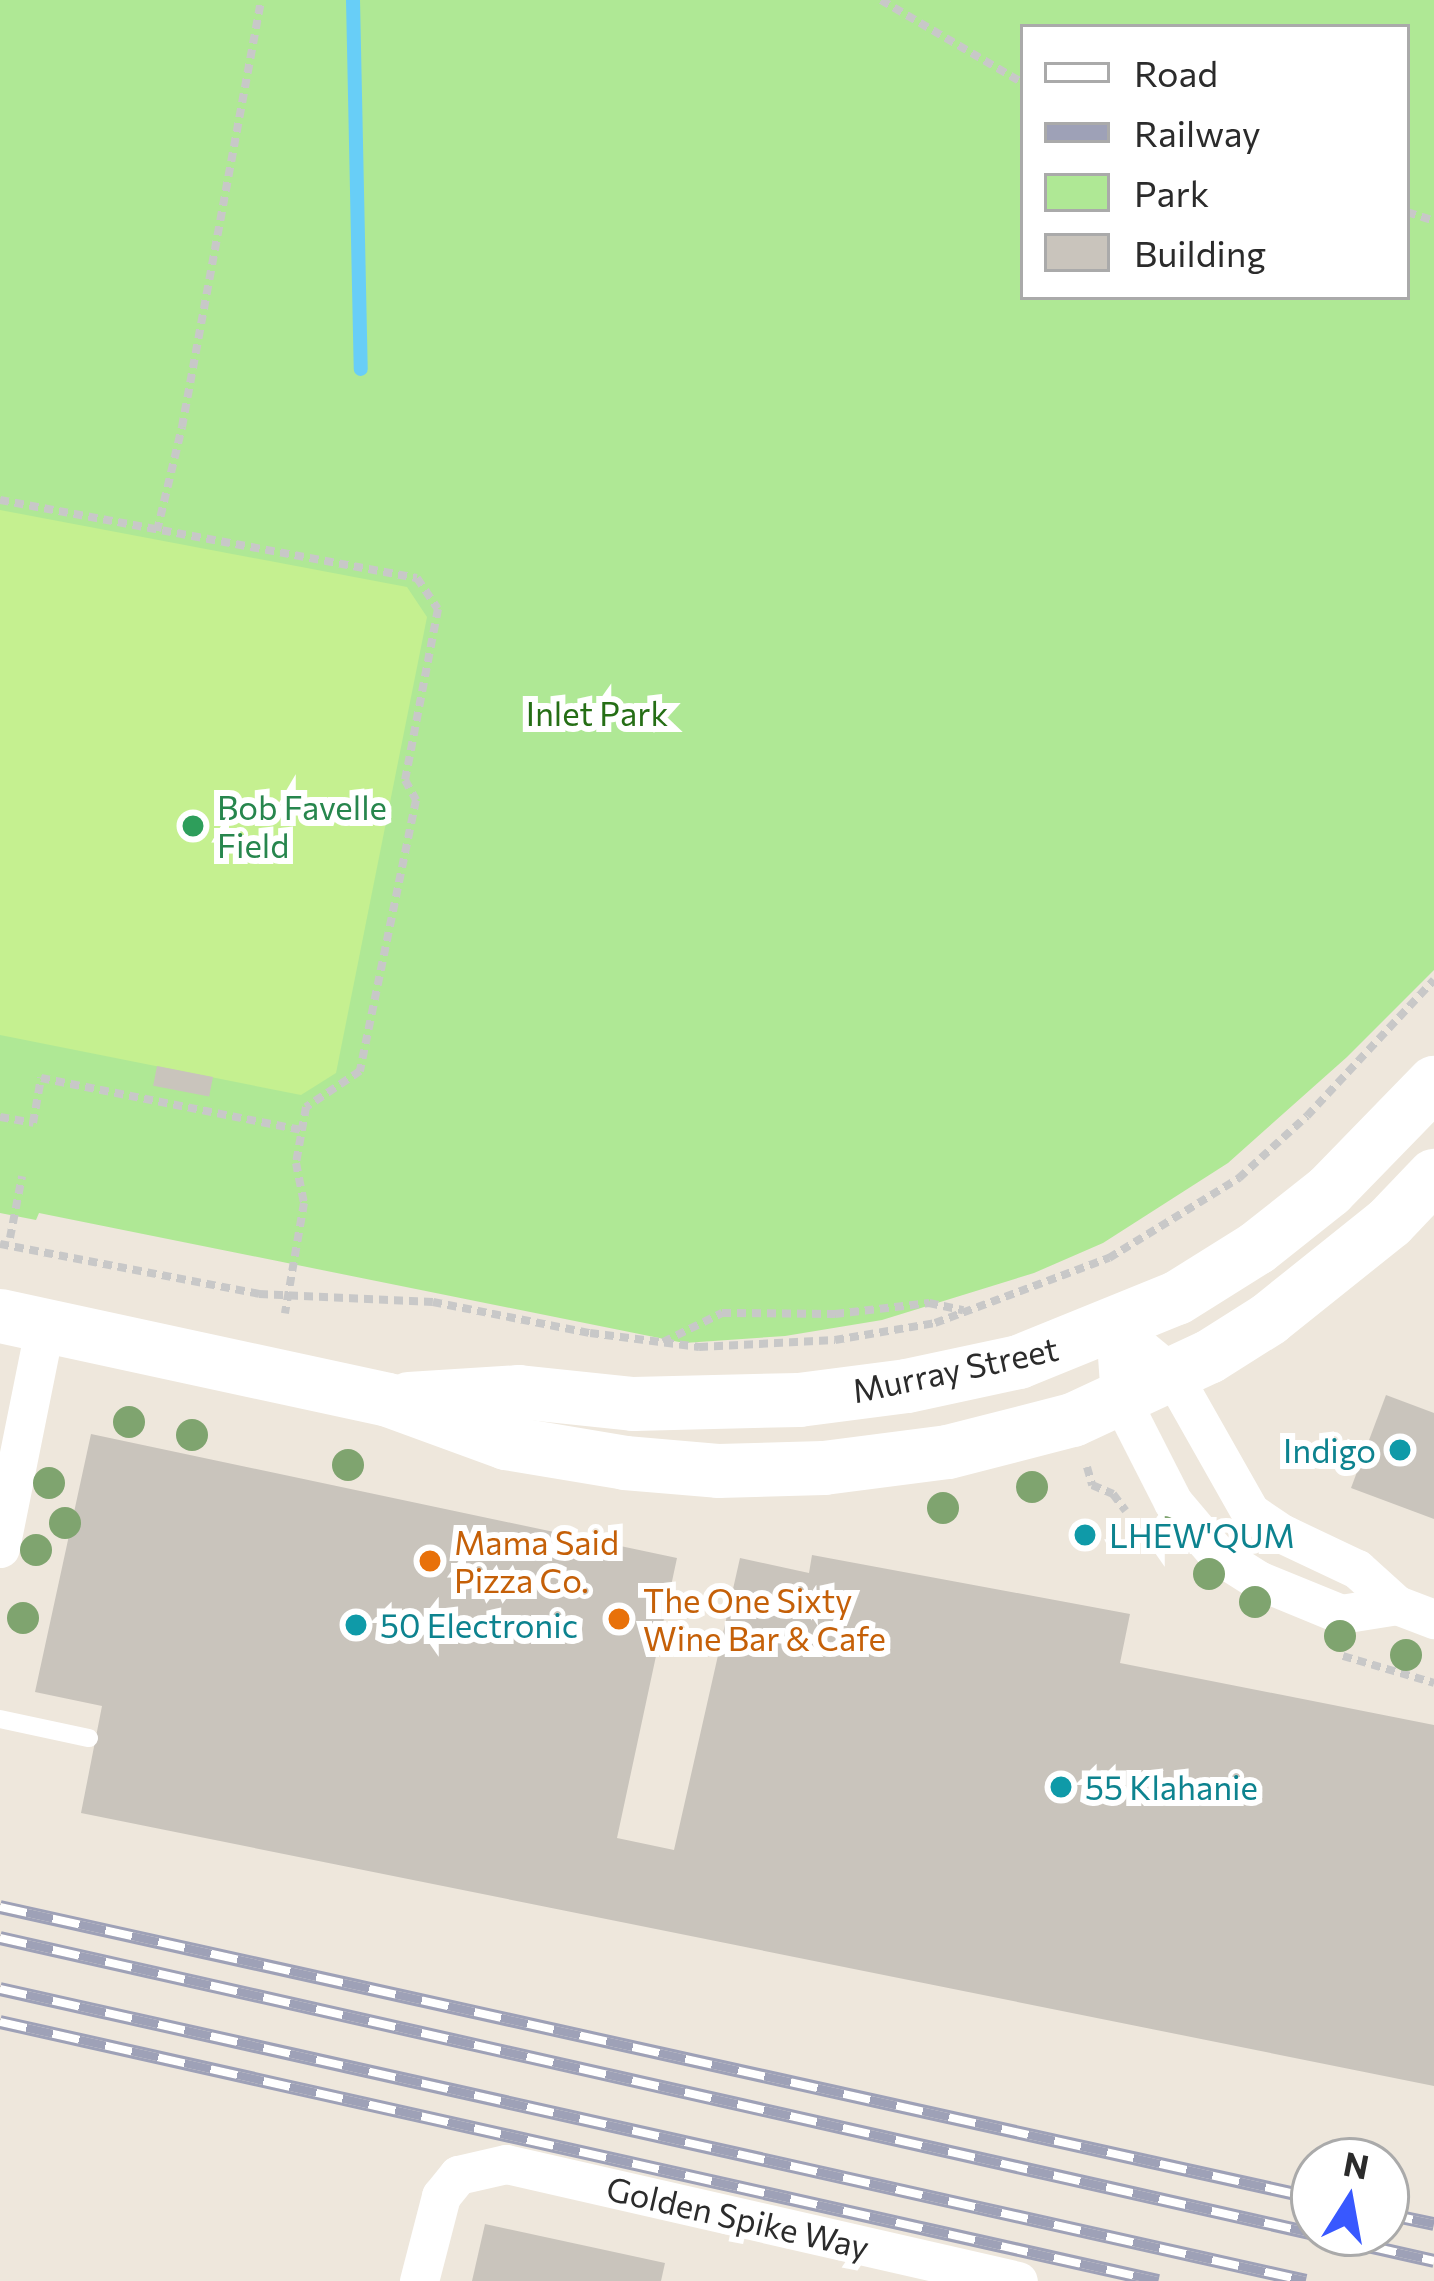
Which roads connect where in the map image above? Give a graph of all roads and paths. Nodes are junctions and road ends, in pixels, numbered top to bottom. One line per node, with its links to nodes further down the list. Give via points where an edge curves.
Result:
1 (261, 0): 5 (path)
2 (880, 0): 3 (path)
3 (1020, 81)
4 (0, 500): 5 (path)
5 (157, 531): 9 (path, via 417,578 438,609 405,780 416,800 360,1071 306,1107)
6 (1434, 980): 15 (path, via 1239,1178 1108,1258)
7 (1434, 1083): 18 (main road, Murray Street, via 1329,1191 1257,1248)
8 (0, 1117): 9 (path, via 32,1127 41,1078)
9 (301, 1130): 14 (path, via 296,1163 305,1193)
10 (22, 1176): 12 (path)
11 (1434, 1176): 20 (main road, Murray Street, via 1269,1319)
12 (10, 1238)
13 (0, 1244): 14 (path)
14 (288, 1295): 16 (path); 19 (path, via 433,1302)
15 (965, 1310): 19 (path, via 835,1340); 19 (path, via 929,1303 835,1314 722,1313)
16 (285, 1313)
17 (22, 1320): 22 (main road, Murray Street); 25 (street)
18 (1115, 1327): 20 (street); 21 (street); 22 (main road, Murray Street, via 1019,1362 800,1400 633,1404 519,1392)
19 (660, 1343)
20 (1172, 1374): 21 (main road, Murray Street); 26 (street, via 1250,1512 1357,1569)
21 (1120, 1398): 22 (main road, Murray Street, via 1072,1420 948,1452 718,1471 506,1443); 26 (street, via 1173,1502 1217,1554 1341,1614)
22 (388, 1400)
23 (1087, 1468): 24 (path, via 1092,1485 1113,1494)
24 (1132, 1518)
25 (0, 1548)
26 (1415, 1612)
27 (0, 1719): 28 (lane)
28 (89, 1738)
29 (418, 2281): 30 (street, Golden Spike Way, via 441,2196 458,2175 506,2164)
30 (1018, 2281)

